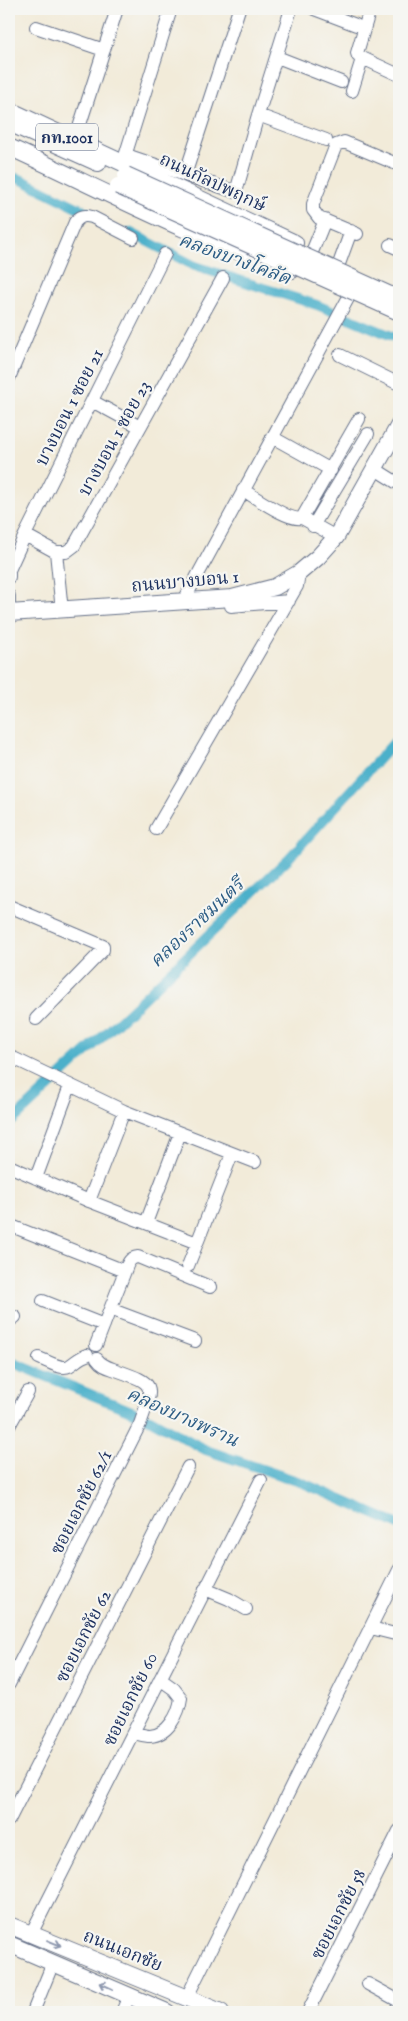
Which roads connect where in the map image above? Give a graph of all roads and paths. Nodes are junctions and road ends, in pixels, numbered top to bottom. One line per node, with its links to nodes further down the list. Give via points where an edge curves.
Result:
1 (117, 9): 9 (street)
2 (172, 9): 23 (street, via 126,153)
3 (239, 9): 23 (street)
4 (291, 9): 10 (street)
5 (314, 9): 7 (street)
6 (370, 9): 11 (street, via 357,53)
7 (356, 25)
8 (36, 27): 9 (street)
9 (104, 50): 19 (street)
10 (278, 57): 13 (street); 16 (street)
11 (362, 59): 12 (street); 14 (street)
12 (399, 75)
13 (341, 82)
14 (352, 91)
15 (9, 110): 19 (main road, ถนนกัลปพฤกษ์ / กท.1001)
16 (258, 115): 20 (street); 23 (street, via 236,192)
17 (9, 124): 24 (main road, ถนนกัลปพฤกษ์ / กท.1001)
18 (9, 136): 24 (main road, ถนนกัลปพฤกษ์ / กท.1001)
19 (75, 140): 26 (main road, ถนนกัลปพฤกษ์ / กท.1001)
20 (326, 140)
21 (9, 147): 30 (main road, ถนนกัลปพฤกษ์ / กท.1001)
22 (399, 165): 25 (street, via 340,142 313,204 315,214)
23 (185, 176)
24 (122, 181): 35 (main road, ถนนกัลปพฤกษ์ / กท.1001, bridge); 36 (main road, ถนนกัลปพฤกษ์ / กท.1001, bridge)
25 (325, 220): 28 (street); 31 (street, via 354,233)
26 (257, 225): 28 (main road, ถนนกัลปพฤกษ์ / กท.1001); 30 (main road, via 259,234 255,246)
27 (133, 238): 38 (street, via 92,217 82,216 75,222)
28 (312, 252): 31 (main road, ถนนกัลปพฤกษ์ / กท.1001)
29 (165, 254): 40 (street, บางบอน 1 ซอย 21)
30 (244, 254): 34 (main road, ถนนกัลปพฤกษ์ / กท.1001, via 312,276)
31 (338, 264): 33 (main road, ถนนกัลปพฤกษ์ / กท.1001)
32 (223, 278): 43 (street, บางบอน 1 ซอย 23)
33 (399, 292)
34 (348, 298): 36 (main road, ถนนกัลปพฤกษ์ / กท.1001); 45 (street)
35 (399, 299)
36 (399, 314)
37 (340, 355): 39 (street)
38 (9, 378)
39 (399, 384)
40 (92, 401): 43 (street); 54 (street, บางบอน 1 ซอย 21)
41 (359, 419): 46 (street)
42 (399, 425): 47 (main road, ถนนบางบอน 1)
43 (140, 427): 56 (street, บางบอน 1 ซอย 23, via 74,546 66,552)
44 (368, 434): 48 (street)
45 (272, 437): 46 (street); 51 (street)
46 (332, 468): 48 (street); 52 (street)
47 (375, 469): 49 (street); 50 (main road, ถนนบางบอน 1)
48 (346, 472): 50 (street); 53 (street)
49 (399, 484)
50 (366, 486): 55 (main road, ถนนบางบอน 1)
51 (243, 490): 52 (street, via 296,520); 61 (street)
52 (302, 518): 53 (street)
53 (313, 526): 55 (street)
54 (25, 535): 56 (street); 58 (street, บางบอน 1 ซอย 21)
55 (336, 537): 57 (main road, ถนนบางบอน 1)
56 (56, 552): 63 (street)
57 (299, 573): 60 (street, via 297,586); 61 (main road, ถนนบางบอน 1, via 254,594)
58 (9, 577)
59 (9, 596): 64 (street)
60 (288, 601): 62 (street); 65 (street)
61 (183, 602): 63 (main road, ถนนบางบอน 1)
62 (231, 606)
63 (62, 611): 64 (main road, ถนนบางบอน 1)
64 (9, 616)
65 (156, 829)
66 (9, 906): 67 (street, via 103,946 103,950)
67 (36, 1019)
68 (9, 1056): 69 (street)
69 (67, 1084): 70 (street); 75 (street)
70 (124, 1111): 71 (street); 76 (street)
71 (180, 1133): 72 (street); 77 (street)
72 (232, 1154): 73 (street); 79 (street)
73 (255, 1162)
74 (9, 1166): 75 (street)
75 (36, 1178): 76 (street)
76 (89, 1201): 77 (street)
77 (146, 1223): 79 (street)
78 (9, 1225): 81 (street)
79 (197, 1243): 80 (street)
80 (188, 1266)
81 (125, 1271): 82 (street, via 130,1260 138,1258); 84 (street)
82 (210, 1287)
83 (43, 1301): 85 (street)
84 (110, 1309): 85 (street); 86 (street)
85 (104, 1325): 87 (street, via 96,1345 102,1352)
86 (195, 1341)
87 (92, 1357): 88 (street, via 81,1356 64,1368); 100 (street, ซอยเอกชัย 62/1, via 104,1366 143,1380 149,1389 149,1398 140,1424)
88 (39, 1358)
89 (28, 1392): 90 (street)
90 (13, 1409): 91 (street)
91 (9, 1426)
92 (188, 1467): 102 (street, ซอยเอกชัย 62)
93 (261, 1480): 95 (street, ซอยเอกชัย 60)
94 (399, 1570): 97 (street)
95 (205, 1589): 96 (street); 99 (street, ซอยเอกชัย 60)
96 (246, 1610)
97 (371, 1628): 98 (street); 110 (street)
98 (399, 1635)
99 (160, 1679): 101 (street, ซอยเอกชัย 60); 101 (street, via 181,1698 180,1707 166,1729 148,1736)
100 (9, 1684)
101 (134, 1733): 105 (street, ซอยเอกชัย 60)
102 (9, 1820)
103 (399, 1831): 116 (street, ซอยเอกชัย 58)
104 (9, 1925): 105 (main road, ถนนเอกชัย)
105 (31, 1934): 110 (main road, ถนนเอกชัย, one-way to 110)
106 (9, 1944): 107 (main road)
107 (53, 1963): 109 (main road, one-way to 107); 112 (street)
108 (368, 1984): 111 (street)
109 (129, 1996): 113 (street); 114 (main road)
110 (187, 1997): 115 (main road, ถนนเอกชัย)
111 (399, 2001)
112 (34, 2012)
113 (122, 2012)
114 (167, 2012)
115 (221, 2012)
116 (308, 2012)

